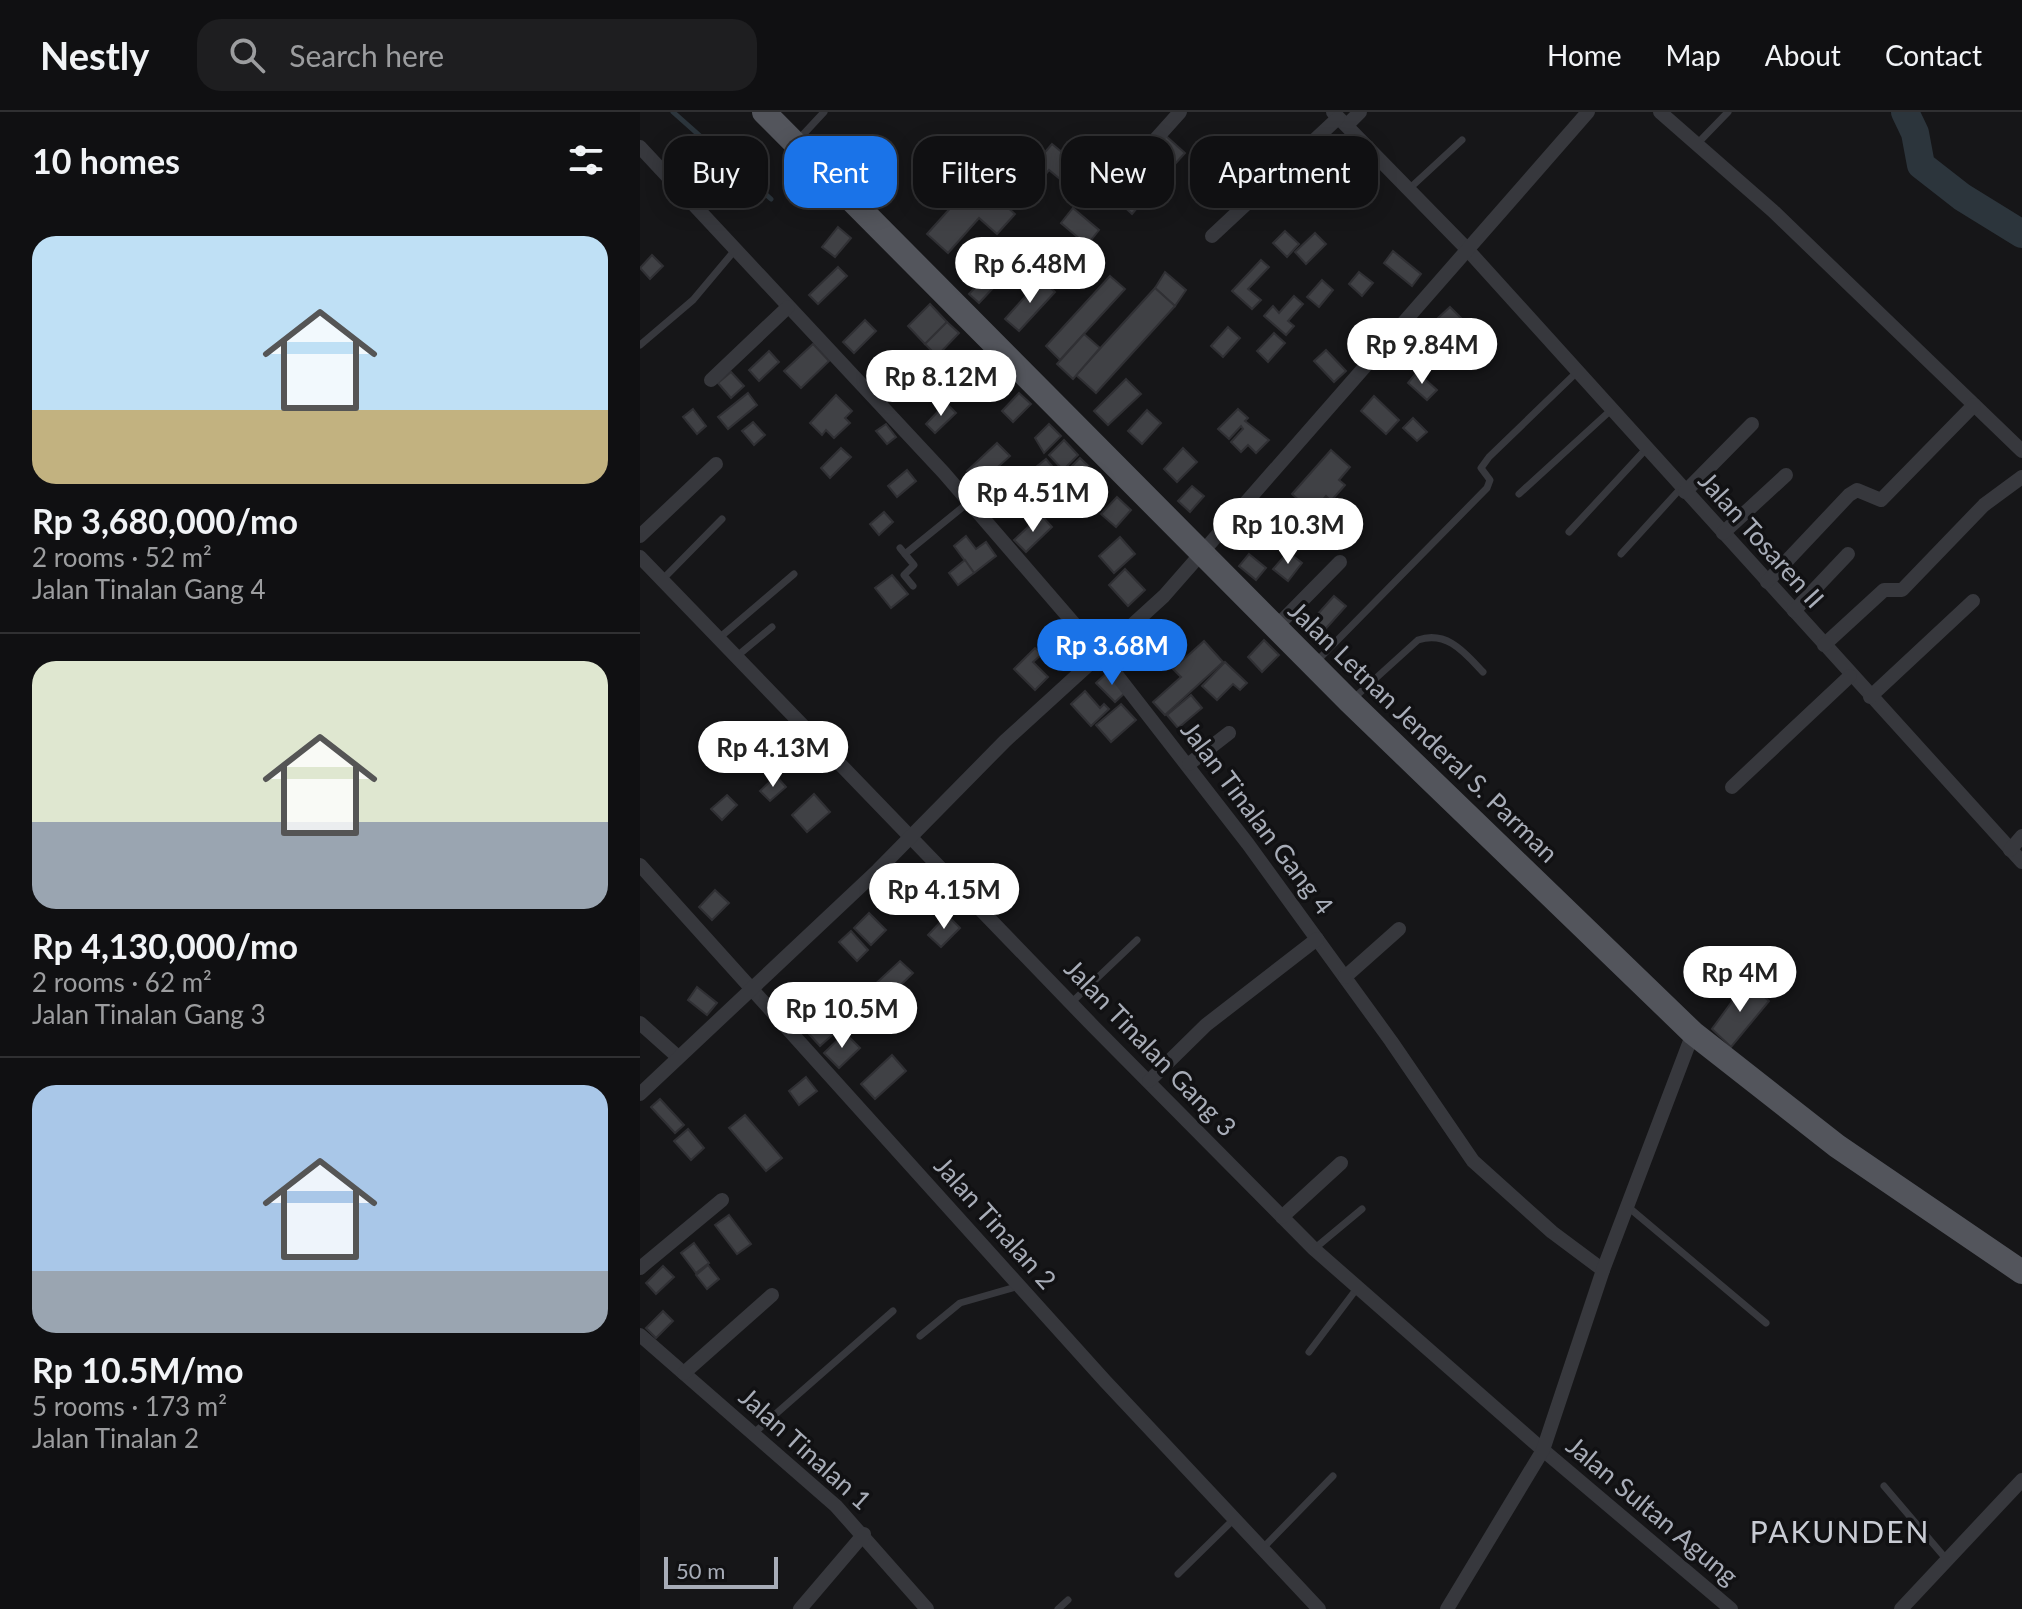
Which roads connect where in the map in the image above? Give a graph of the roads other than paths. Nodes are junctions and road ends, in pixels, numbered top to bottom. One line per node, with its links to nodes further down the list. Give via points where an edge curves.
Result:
1 (764, 112): 9 (main road, Jalan Letnan Jenderal S. Parman)
2 (824, 112): 10 (lane)
3 (1180, 112): 11 (street)
4 (1360, 112): 8 (street)
5 (1588, 112): 18 (street)
6 (1660, 112): 13 (street)
7 (1728, 112): 13 (lane)
8 (1339, 118): 15 (street, Jalan Tosaren II); 17 (street)
9 (786, 136)
10 (802, 136)
11 (1159, 136)
12 (1462, 140): 15 (lane)
13 (1697, 144): 24 (street)
14 (640, 147): 19 (street, Jalan Tinalan Gang 4)
15 (1409, 189): 18 (street, Jalan Tosaren II)
16 (858, 208): 41 (main road, Jalan Letnan Jenderal S. Parman)
17 (1212, 236)
18 (1466, 248): 22 (street, Jalan Tosaren II); 41 (street)
19 (735, 250): 20 (street, Jalan Tinalan Gang 4); 21 (lane, via 693,300)
20 (788, 307): 23 (street); 34 (street, Jalan Tinalan Gang 4)
21 (640, 345)
22 (1577, 372): 25 (street, Jalan Tosaren II); 56 (lane, via 1483,465 1490,480 1487,488)
23 (711, 380)
24 (1974, 405): 28 (street); 46 (street, via 1881,500 1857,490 1849,495)
25 (1611, 410): 27 (street, Jalan Tosaren II); 33 (lane)
26 (1752, 424): 32 (street)
27 (1646, 449): 32 (street, Jalan Tosaren II); 36 (lane)
28 (2022, 451)
29 (716, 464): 38 (street)
30 (1786, 475): 37 (street)
31 (2022, 477): 53 (street, via 1984,505 1902,590 1884,590)
32 (1683, 490): 37 (street, Jalan Tosaren II); 39 (lane)
33 (1519, 494)
34 (969, 502): 47 (lane, via 902,551 914,565 904,575); 54 (street, Jalan Tinalan Gang 4)
35 (722, 519): 45 (lane)
36 (1569, 532)
37 (1723, 533): 46 (street, Jalan Tosaren II)
38 (640, 536)
39 (1621, 554)
40 (1848, 554): 49 (street)
41 (1202, 555): 51 (main road, Jalan Letnan Jenderal S. Parman); 54 (street)
42 (640, 557): 45 (street, Jalan Tinalan Gang 3)
43 (1340, 562): 51 (street)
44 (794, 574): 52 (lane)
45 (662, 580): 52 (street, Jalan Tinalan Gang 3)
46 (1767, 582): 49 (street, Jalan Tosaren II)
47 (913, 586)
48 (1973, 601): 59 (street)
49 (1794, 611): 53 (street, Jalan Tosaren II)
50 (772, 627): 55 (lane)
51 (1275, 628): 56 (main road, Jalan Letnan Jenderal S. Parman)
52 (718, 639): 55 (street, Jalan Tinalan Gang 3)
53 (1824, 645): 58 (street, Jalan Tosaren II)
54 (1102, 656): 62 (street, Jalan Tinalan Gang 4); 64 (street, via 1005,741)
55 (736, 657): 64 (street, Jalan Tinalan Gang 3)
56 (1313, 665): 60 (main road, Jalan Letnan Jenderal S. Parman)
57 (1483, 672): 60 (lane, via 1459,647 1429,637 1418,640)
58 (1850, 676): 59 (street, Jalan Tosaren II); 63 (street)
59 (1870, 697): 66 (street, Jalan Tosaren II)
60 (1350, 702): 76 (main road, Jalan Letnan Jenderal S. Parman)
61 (1229, 733): 62 (street)
62 (1189, 764): 70 (street, Jalan Tinalan Gang 4)
63 (1732, 787)
64 (911, 836): 73 (street); 74 (street, Jalan Tinalan Gang 3)
65 (2022, 836): 66 (street)
66 (2010, 850): 67 (street, Jalan Tosaren II)
67 (2022, 862)
68 (640, 865): 73 (street, Jalan Tinalan 2)
69 (1399, 929): 72 (street)
70 (1317, 939): 72 (street, Jalan Tinalan Gang 4); 78 (street, via 1206,1025)
71 (1137, 940): 74 (lane)
72 (1345, 977): 87 (street, Jalan Tinalan Gang 4, via 1473,1161)
73 (751, 991): 77 (street); 89 (street, Jalan Tinalan 2)
74 (1071, 1003): 78 (street, Jalan Tinalan Gang 3)
75 (640, 1023): 77 (street)
76 (1693, 1033): 82 (street); 88 (main road, Jalan Letnan Jenderal S. Parman, via 1837,1146)
77 (678, 1057): 79 (street)
78 (1149, 1081): 84 (street, Jalan Tinalan Gang 3)
79 (640, 1094)
80 (1341, 1163): 84 (street)
81 (722, 1200): 86 (street)
82 (1627, 1206): 87 (street); 93 (lane)
83 (1362, 1209): 85 (lane)
84 (1282, 1217): 85 (street, Jalan Tinalan Gang 3)
85 (1314, 1249): 90 (street, Jalan Tinalan Gang 3)
86 (640, 1268)
87 (1603, 1270): 99 (street)
88 (2022, 1272)
89 (1020, 1286): 95 (lane, via 960,1303); 103 (street, Jalan Tinalan 2)
90 (1358, 1287): 96 (lane); 99 (street, Jalan Tinalan Gang 3)
91 (772, 1295): 97 (street)
92 (893, 1311): 98 (lane)
93 (1766, 1323)
94 (640, 1335): 97 (street, Jalan Tinalan 1)
95 (920, 1336)
96 (1309, 1352)
97 (684, 1373): 98 (street, Jalan Tinalan 1)
98 (754, 1433): 104 (street, Jalan Tinalan 1)
99 (1543, 1450): 113 (street); 114 (street, Jalan Sultan Agung)
100 (1333, 1476): 105 (lane)
101 (2022, 1480): 106 (street)
102 (1884, 1486): 106 (lane)
103 (1233, 1520): 105 (street, Jalan Tinalan 2); 107 (lane)
104 (864, 1534): 109 (street); 110 (street, Jalan Tinalan 1)
105 (1261, 1549): 112 (street, Jalan Tinalan 2)
106 (1947, 1560): 115 (street)
107 (1178, 1574)
108 (1068, 1600): 111 (lane)
109 (800, 1609)
110 (927, 1609)
111 (1058, 1609)
112 (1319, 1609)
113 (1447, 1609)
114 (1731, 1609)
115 (1901, 1609)

